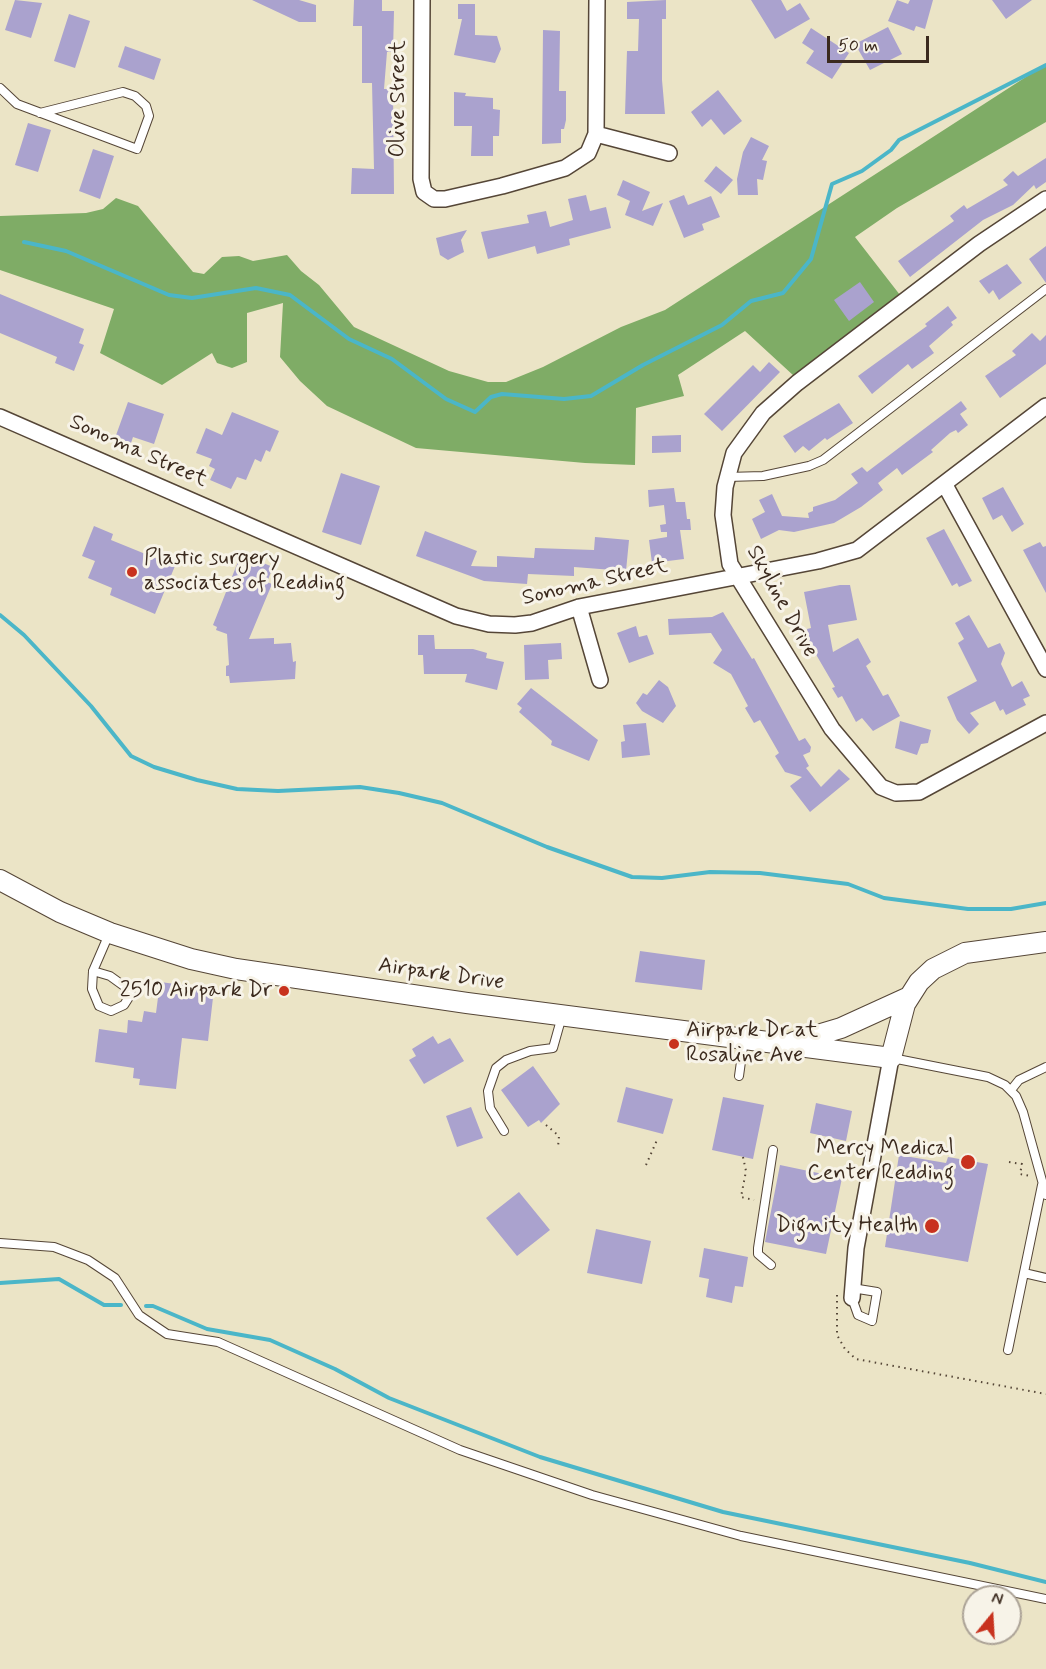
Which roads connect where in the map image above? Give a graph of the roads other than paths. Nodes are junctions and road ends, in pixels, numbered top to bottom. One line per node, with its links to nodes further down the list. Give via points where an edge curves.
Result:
1 (422, 0): 5 (street, Olive Street, via 421,179 427,196 445,199 565,168 584,158)
2 (597, 0): 5 (street)
3 (0, 88): 4 (lane, via 17,104)
4 (40, 113): 4 (lane, via 123,92 146,106 149,116 137,149)
5 (596, 134): 6 (street)
6 (669, 153)
7 (1046, 199): 11 (street, Skyline Drive, via 979,244 779,398 743,438)
8 (1046, 289): 11 (lane, via 823,460 763,476)
9 (1046, 406): 12 (street, Sonoma Street)
10 (0, 417): 14 (street, Sonoma Street, via 456,616 515,625)
11 (727, 477): 13 (street, Skyline Drive, via 723,524 730,564)
12 (945, 485): 13 (street, Sonoma Street, via 857,550); 15 (street)
13 (736, 575): 14 (street, Sonoma Street); 17 (street, Skyline Drive, via 832,729 887,790 919,792)
14 (579, 607): 16 (street)
15 (1046, 669)
16 (600, 680)
17 (1046, 723)
18 (0, 880): 19 (street, Airpark Drive)
19 (110, 933): 21 (lane); 23 (street, Airpark Drive, via 236,969)
20 (1046, 942): 22 (street, via 957,956 926,975)
21 (93, 970): 21 (lane, via 128,989 131,994 124,1005 111,1011 99,1006 92,989)
22 (909, 997): 25 (street, via 841,1028); 26 (street)
23 (562, 1014): 24 (street, Airpark Drive); 30 (lane, via 552,1048 530,1051 496,1068 488,1091 490,1108)
24 (745, 1038): 25 (street, Airpark Drive); 28 (lane)
25 (787, 1044): 26 (street, Airpark Drive)
26 (891, 1058): 29 (lane, via 988,1077); 40 (street)
27 (1046, 1067): 29 (lane, via 1019,1080)
28 (739, 1076)
29 (1011, 1090): 33 (lane, via 1023,1112)
30 (504, 1131)
31 (773, 1150): 37 (lane, via 758,1254)
32 (1046, 1155): 33 (lane)
33 (1035, 1157): 34 (lane)
34 (1042, 1184): 35 (lane); 38 (lane)
35 (1046, 1195)
36 (0, 1243): 42 (lane, via 54,1247 88,1260 115,1278 139,1315 167,1334 218,1342 460,1450 581,1491 741,1536)
37 (771, 1265)
38 (1024, 1274): 39 (lane); 41 (lane)
39 (1046, 1278)
40 (847, 1291): 40 (lane, via 877,1292 872,1321 858,1315)
41 (1008, 1350)
42 (1046, 1599)

